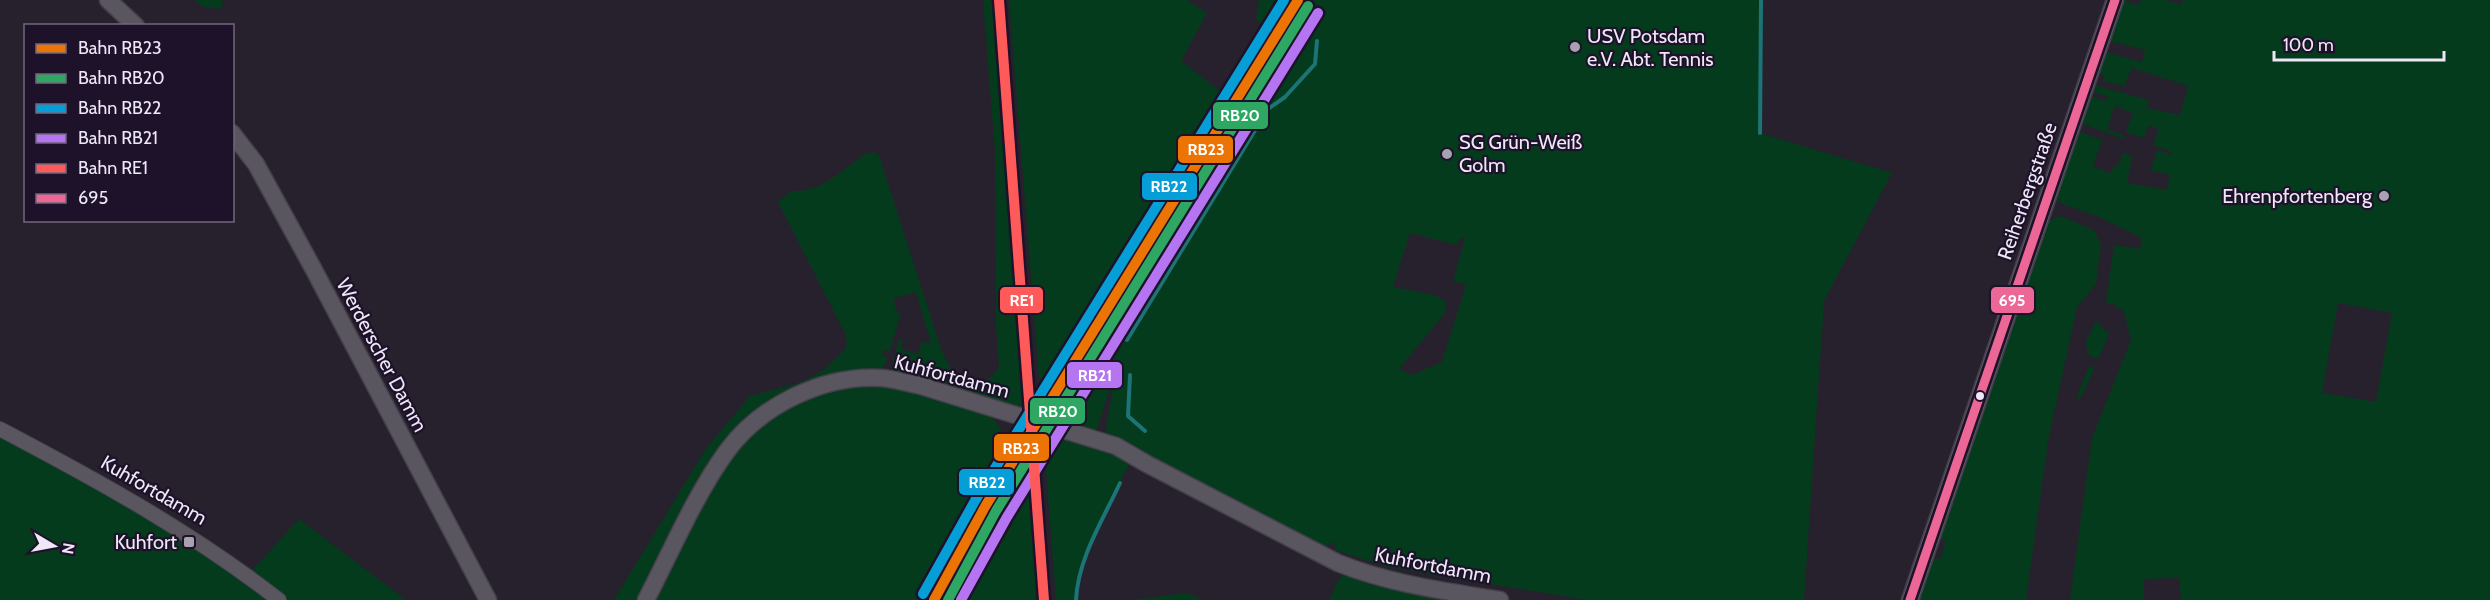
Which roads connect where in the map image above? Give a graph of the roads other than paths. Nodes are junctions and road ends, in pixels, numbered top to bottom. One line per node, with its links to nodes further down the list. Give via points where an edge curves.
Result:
1 (108, 0): 3 (street)
2 (2115, 0): 10 (street, Reiherbergstraße)
3 (134, 24)
4 (234, 136): 7 (street, Werderscher Damm, via 256,164 314,270)
5 (0, 429): 6 (street, Kuhfortdamm, via 204,544)
6 (279, 600)
7 (488, 600)
8 (646, 600): 9 (street, Kuhfortdamm, via 727,451 749,427 804,392 827,384 882,378 1100,439 1364,573)
9 (1500, 600)
10 (1910, 600)

